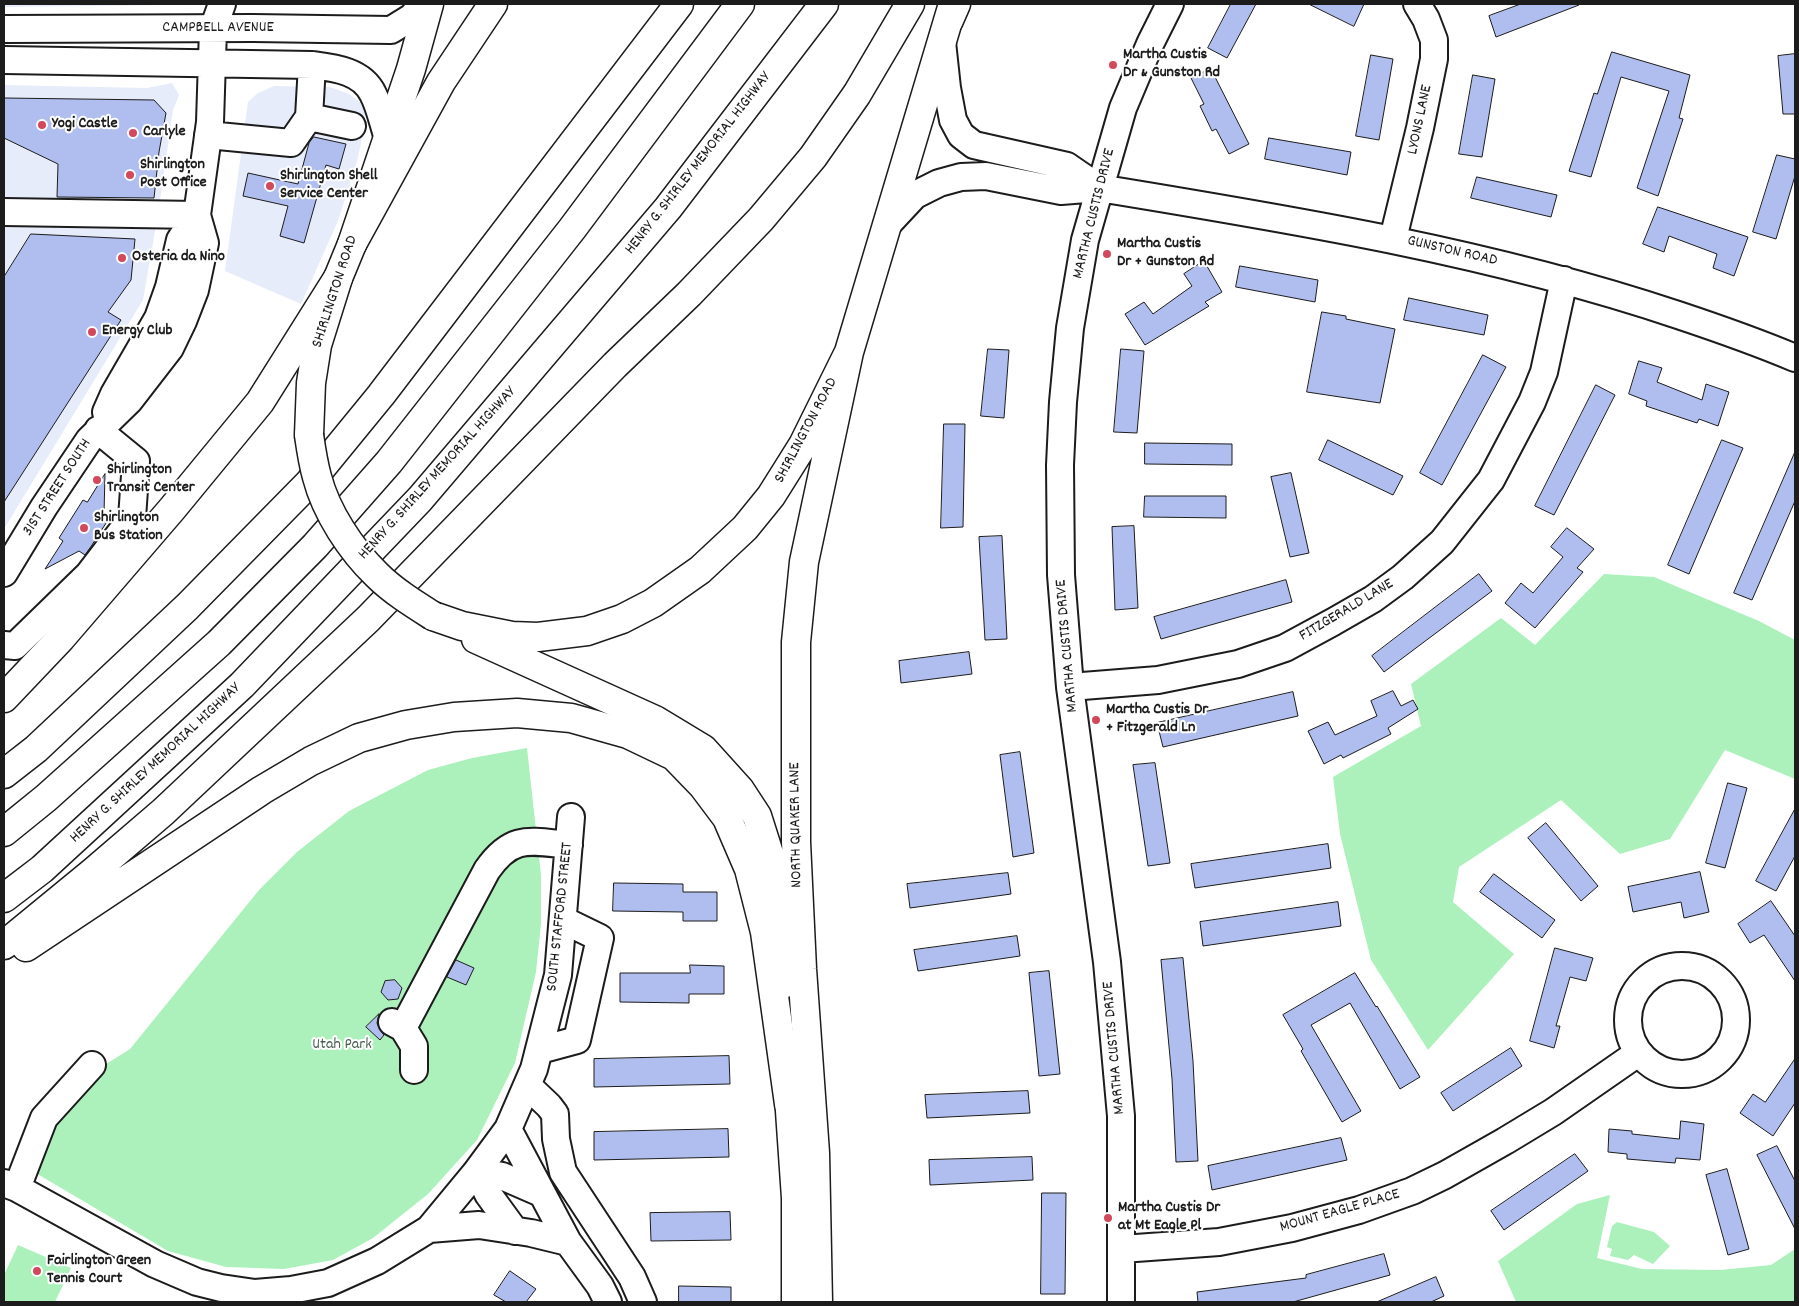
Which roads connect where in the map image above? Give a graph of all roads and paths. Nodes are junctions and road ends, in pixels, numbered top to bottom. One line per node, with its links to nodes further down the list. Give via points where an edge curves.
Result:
1 (201, 4): 14 (street)
2 (222, 4): 14 (street)
3 (423, 4): 14 (street, CAMPBELL AVENUE, via 412,17 391,30)
4 (429, 4): 21 (main road, SHIRLINGTON ROAD, via 412,69)
5 (493, 4): 27 (main road, via 441,82)
6 (740, 4): 40 (main road, via 566,237 389,462 321,539 219,642)
7 (824, 4): 42 (main road, HENRY G. SHIRLEY MEMORIAL HIGHWAY, via 668,208 420,499 242,686 42,869)
8 (910, 4): 44 (main road, via 857,94 812,157 761,219 695,288 615,365 368,619 163,812)
9 (1170, 4): 22 (street, MARTHA CUSTIS DRIVE, via 1123,108)
10 (1417, 4): 26 (street, LYONS LANE, via 1434,40 1434,58)
11 (674, 10): 38 (main road, via 381,396 309,483 187,607 36,749)
12 (950, 17): 22 (street, GUNSTON ROAD, via 947,88 953,120 961,135 974,145 1067,166); 25 (main road, SHIRLINGTON ROAD)
13 (4, 29): 14 (street, CAMPBELL AVENUE)
14 (212, 29): 16 (street)
15 (4, 60): 16 (street, CAMPBELL AVENUE)
16 (212, 63): 17 (street, CAMPBELL AVENUE); 20 (street)
17 (312, 65): 18 (street); 21 (street, CAMPBELL AVENUE, via 359,77 373,93)
18 (309, 117): 19 (street); 20 (street, via 291,143)
19 (352, 126)
20 (208, 135): 24 (street)
21 (388, 138): 27 (main road, SHIRLINGTON ROAD)
22 (1099, 188): 25 (street, GUNSTON ROAD, via 1060,191 986,176 961,177 915,195); 26 (street, GUNSTON ROAD); 36 (street, MARTHA CUSTIS DRIVE, via 1078,275 1063,402 1059,528)
23 (4, 212): 24 (street)
24 (197, 215): 32 (street, 31ST STREET SOUTH, via 205,243 195,290 180,328 170,348 129,401)
25 (887, 225): 30 (main road, SHIRLINGTON ROAD)
26 (1393, 239): 29 (street, GUNSTON ROAD)
27 (352, 244): 28 (main road, SHIRLINGTON ROAD)
28 (338, 278): 34 (main road, SHIRLINGTON ROAD, bridge, via 317,345 311,383 309,435 317,477 345,537 377,575); 37 (main road, via 260,402 68,630)
29 (1564, 280): 31 (street, GUNSTON ROAD); 36 (street, FITZGERALD LANE, via 1544,372 1491,480 1442,542 1403,577 1373,599 1285,648 1238,664 1158,680)
30 (849, 352): 34 (main road, SHIRLINGTON ROAD, via 803,445 771,496 745,528 700,570 654,603 587,631 538,637 488,632); 65 (main road, NORTH QUAKER LANE, via 804,562 796,642 796,842 815,1153)
31 (1795, 355)
32 (98, 430): 33 (street, 31ST STREET SOUTH, via 44,507); 35 (street, via 136,461 132,518 89,574 15,646)
33 (4, 573)
34 (433, 616): 51 (main road, NORTH QUAKER LANE, via 482,643 655,720 703,748 740,790 757,816 772,860 779,911)
35 (4, 645)
36 (1070, 686): 60 (street, MARTHA CUSTIS DRIVE, via 1108,962 1121,1116)
37 (4, 698)
38 (4, 774)
39 (571, 817): 41 (street, SOUTH STAFFORD STREET)
40 (4, 832)
41 (569, 846): 43 (street, SOUTH STAFFORD STREET); 49 (street, via 531,841 503,850 495,858 397,1025 414,1046)
42 (4, 898)
43 (563, 920): 46 (street, SOUTH STAFFORD STREET, via 558,975); 46 (street, via 600,938 577,1040)
44 (4, 945)
45 (4, 962): 51 (main road, via 262,790 359,738 406,725 454,717 517,714 571,718 628,734 674,756 703,786 727,818 749,869 765,932)
46 (540, 1050): 50 (street, SOUTH STAFFORD STREET)
47 (1638, 1053): 47 (street, via 1628,1028 1633,996 1642,983 1657,972 1675,966 1693,967 1711,974 1725,986 1734,1002 1737,1020 1734,1039 1724,1055 1710,1067 1693,1073 1674,1074 1657,1068); 60 (street, MOUNT EAGLE PLACE, via 1506,1141 1412,1191 1359,1210 1292,1228 1218,1242)
48 (92, 1065): 54 (street, via 44,1118)
49 (414, 1070)
50 (528, 1086): 52 (street, SOUTH STAFFORD STREET); 56 (street, via 555,1114 563,1172)
51 (790, 1104): 64 (main road, NORTH QUAKER LANE, via 796,1198)
52 (508, 1129): 53 (street, SOUTH STAFFORD STREET); 55 (street)
53 (477, 1171): 55 (street, via 502,1176); 57 (street, SOUTH STAFFORD STREET); 58 (street, via 488,1194)
54 (11, 1186): 61 (street, via 155,1264)
55 (541, 1194): 59 (street)
56 (591, 1214): 59 (street); 63 (street, via 632,1277)
57 (429, 1229): 58 (street, via 479,1226); 61 (street, via 328,1284 256,1293 221,1288)
58 (515, 1231): 59 (street)
59 (568, 1242): 62 (street)
60 (1122, 1249): 66 (street, MARTHA CUSTIS DRIVE)
61 (195, 1292)
62 (608, 1302)
63 (643, 1302)
64 (796, 1302)
65 (818, 1302)
66 (1121, 1302)

